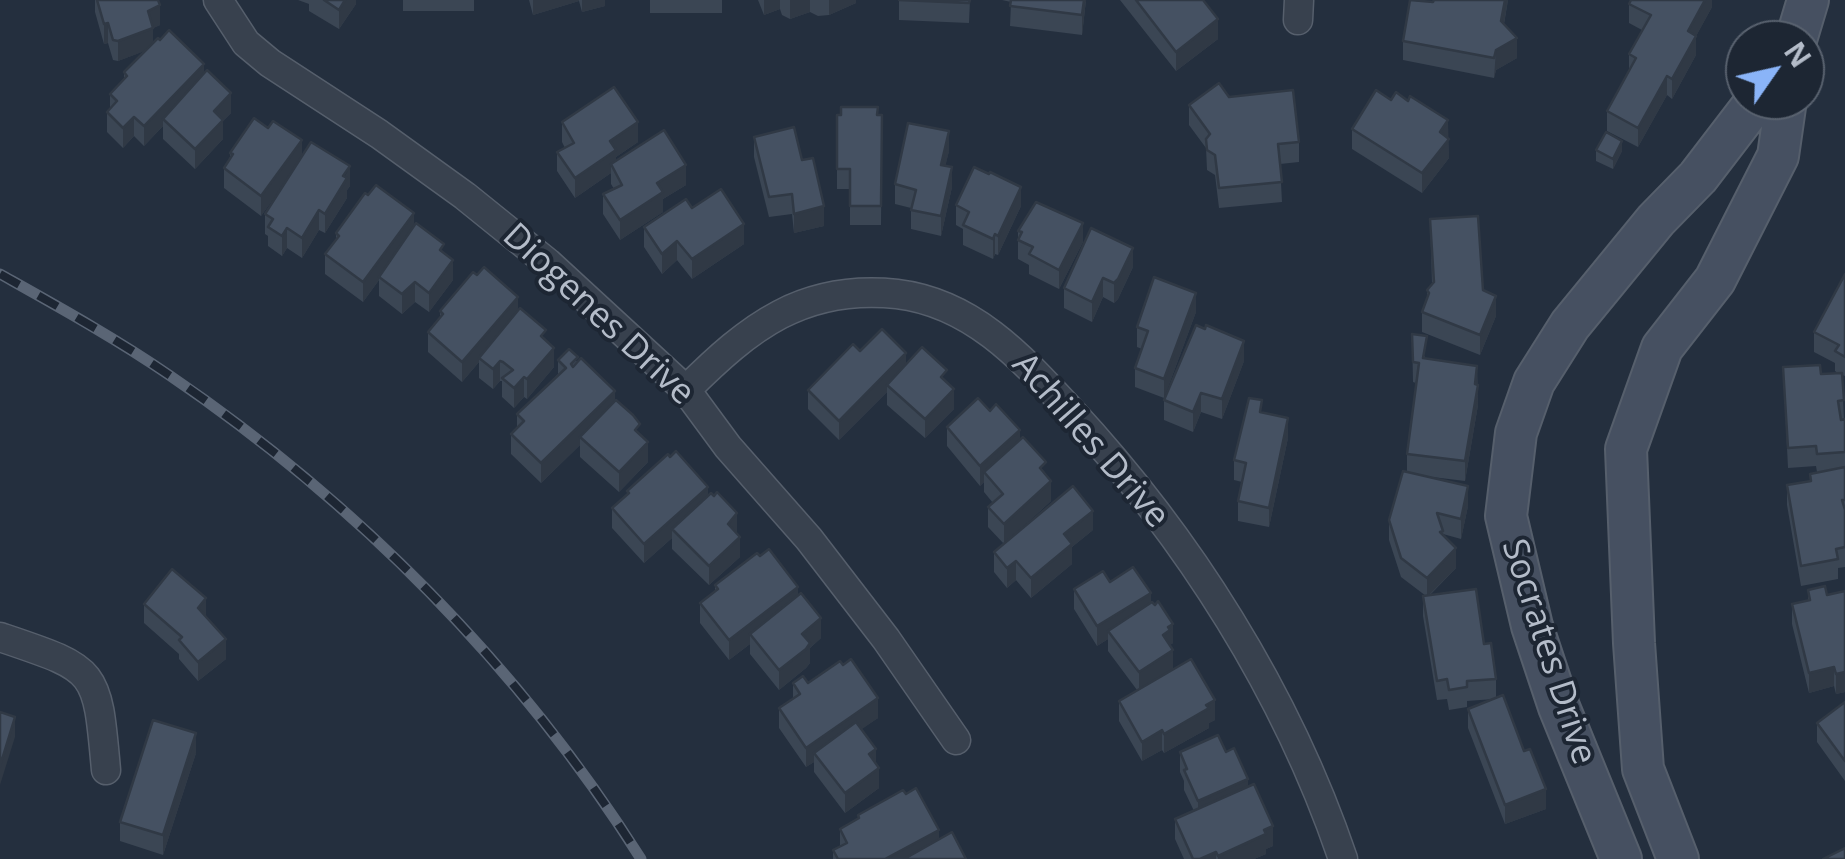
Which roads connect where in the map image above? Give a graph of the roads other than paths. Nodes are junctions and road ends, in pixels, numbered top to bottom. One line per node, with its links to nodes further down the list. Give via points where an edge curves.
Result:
1 (218, 0): 4 (street, Diogenes Drive, via 246,43 465,196)
2 (1742, 120): 9 (street, Socrates Drive, via 1570,325 1534,382 1516,433 1506,516 1532,626)
3 (1783, 120): 10 (street, Socrates Drive, via 1778,156 1715,280 1662,348 1626,449 1643,769)
4 (686, 390): 6 (street, Diogenes Drive, via 886,640); 8 (street, Achilles Drive, via 755,327 822,298 900,294 967,316 998,336 1101,444 1212,592 1305,763)
5 (0, 637): 7 (street, via 79,668 93,683)
6 (956, 740)
7 (106, 770)
8 (1343, 859)
9 (1621, 859)
10 (1678, 859)

